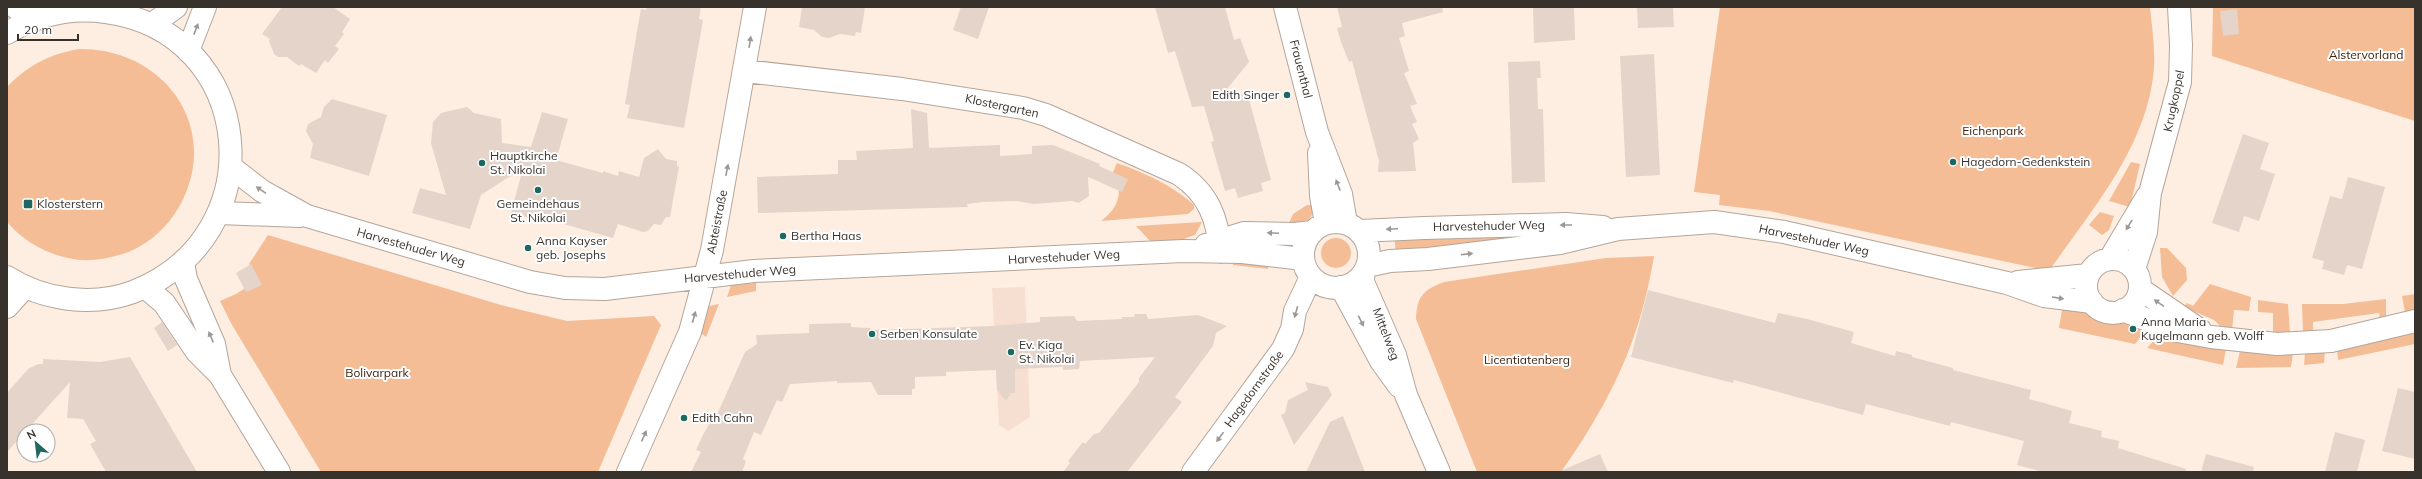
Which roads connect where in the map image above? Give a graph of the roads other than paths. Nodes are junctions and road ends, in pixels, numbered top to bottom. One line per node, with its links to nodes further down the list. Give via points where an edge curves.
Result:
1 (15, 7): 7 (street)
2 (176, 7): 8 (street)
3 (205, 7): 10 (street, one-way to 3)
4 (755, 7): 11 (street, Abteistraße, one-way to 4)
5 (1285, 7): 16 (street, Frauenthal, via 1317,132 1341,194)
6 (2178, 7): 13 (street, Krugkoppel, via 2180,82)
7 (34, 20): 8 (street, via 53,14 93,10 116,13); 9 (street)
8 (151, 25): 10 (street)
9 (7, 33)
10 (188, 51): 12 (street, via 211,82 226,117 230,133)
11 (745, 71): 18 (street, Klostergarten, via 974,99 1046,115 1190,181 1212,208); 24 (street, Abteistraße, one-way to 11)
12 (231, 167): 14 (street, via 227,191); 15 (street, Harvestehuder Weg, one-way to 12, via 262,192)
13 (2150, 193): 19 (street, Krugkoppel, one-way to 19); 25 (street, Krugkoppel)
14 (219, 213): 15 (street, Harvestehuder Weg); 20 (street, via 205,238)
15 (308, 216): 24 (street, Harvestehuder Weg, via 530,282 565,288 630,287)
16 (1336, 227): 17 (street, Harvestehuder Weg, one-way to 16, via 1566,224 1424,228); 18 (street, Harvestehuder Weg, one-way to 18, via 1295,234 1254,232); 21 (street, via 1304,244); 22 (street, via 1369,249)
17 (1618, 229): 22 (street, Harvestehuder Weg, one-way to 17, via 1390,261 1428,259 1560,243); 27 (street, Harvestehuder Weg, via 1690,222 1742,224)
18 (1220, 246): 21 (street, Harvestehuder Weg); 24 (street, Harvestehuder Weg, via 1183,251 754,271)
19 (2110, 259): 23 (street, via 2097,264); 25 (street, Harvestehuder Weg, via 2123,261)
20 (183, 263): 28 (street); 35 (street, one-way to 20, via 214,344 186,279)
21 (1307, 268): 29 (street, Harvestehuder Weg, via 1327,286); 39 (street, Hagedornstraße, one-way to 39, via 1292,329 1284,349)
22 (1365, 270): 29 (street, Harvestehuder Weg, via 1353,283); 36 (street, Mittelweg, via 1364,282 1396,355)
23 (2088, 275): 27 (street, Harvestehuder Weg); 30 (street, via 2086,289)
24 (705, 276): 38 (street, Abteistraße, one-way to 24, via 690,332)
25 (2137, 279): 32 (street, via 2134,302); 34 (street, Harvestehuder Weg, one-way to 25)
26 (16, 282): 28 (street, via 51,296 81,300 112,298); 31 (street)
27 (2007, 283): 30 (street, Harvestehuder Weg, one-way to 30, via 2044,296)
28 (145, 287): 35 (street, via 164,303 197,352)
29 (1341, 287): 36 (street, Mittelweg, one-way to 36, via 1381,361)
30 (2092, 302): 32 (street, Harvestehuder Weg, via 2109,312)
31 (7, 307)
32 (2123, 310): 34 (street, Harvestehuder Weg, via 2172,330)
33 (2415, 321): 34 (street, Harvestehuder Weg, via 2330,341 2276,344)
34 (2211, 337)
35 (220, 375): 37 (street)
36 (1406, 395): 40 (street, Mittelweg)
37 (279, 472)
38 (628, 472)
39 (1193, 472)
40 (1439, 472)

